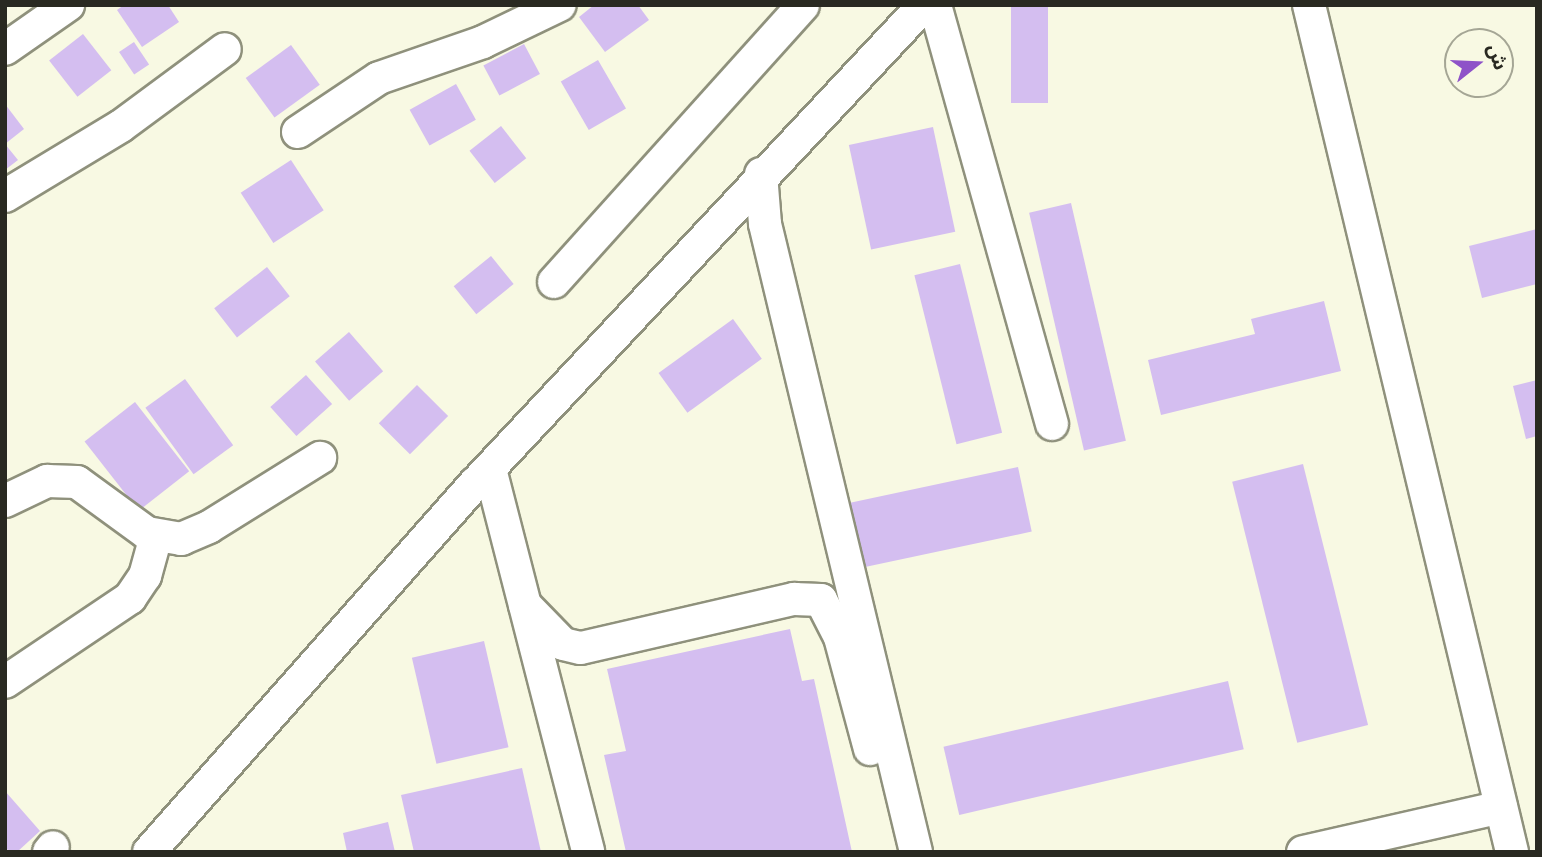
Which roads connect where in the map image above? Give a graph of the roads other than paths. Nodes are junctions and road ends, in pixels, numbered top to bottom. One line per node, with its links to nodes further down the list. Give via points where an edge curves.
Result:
1 (68, 5): 7 (street)
2 (560, 5): 9 (street, via 483,42 379,78)
3 (803, 5): 12 (street)
4 (924, 5): 10 (street)
5 (935, 5): 13 (street)
6 (1309, 5): 20 (street)
7 (5, 49)
8 (225, 49): 11 (street, via 121,126)
9 (298, 132)
10 (761, 174): 15 (street); 24 (street, via 765,224)
11 (5, 196)
12 (554, 282)
13 (1052, 424)
14 (320, 458): 17 (street, via 209,527 181,539)
15 (490, 469): 18 (street); 21 (street)
16 (5, 501): 17 (street, via 26,487 47,481 77,482)
17 (156, 536): 19 (street, via 145,576 130,598)
18 (525, 605): 22 (street); 23 (street, via 563,645 581,648 794,599 821,600 840,637 892,837)
19 (5, 682)
20 (1501, 807): 25 (street); 26 (street)
21 (149, 852)
22 (588, 852)
23 (901, 852)
24 (916, 852)
25 (1303, 852)
26 (1512, 852)

